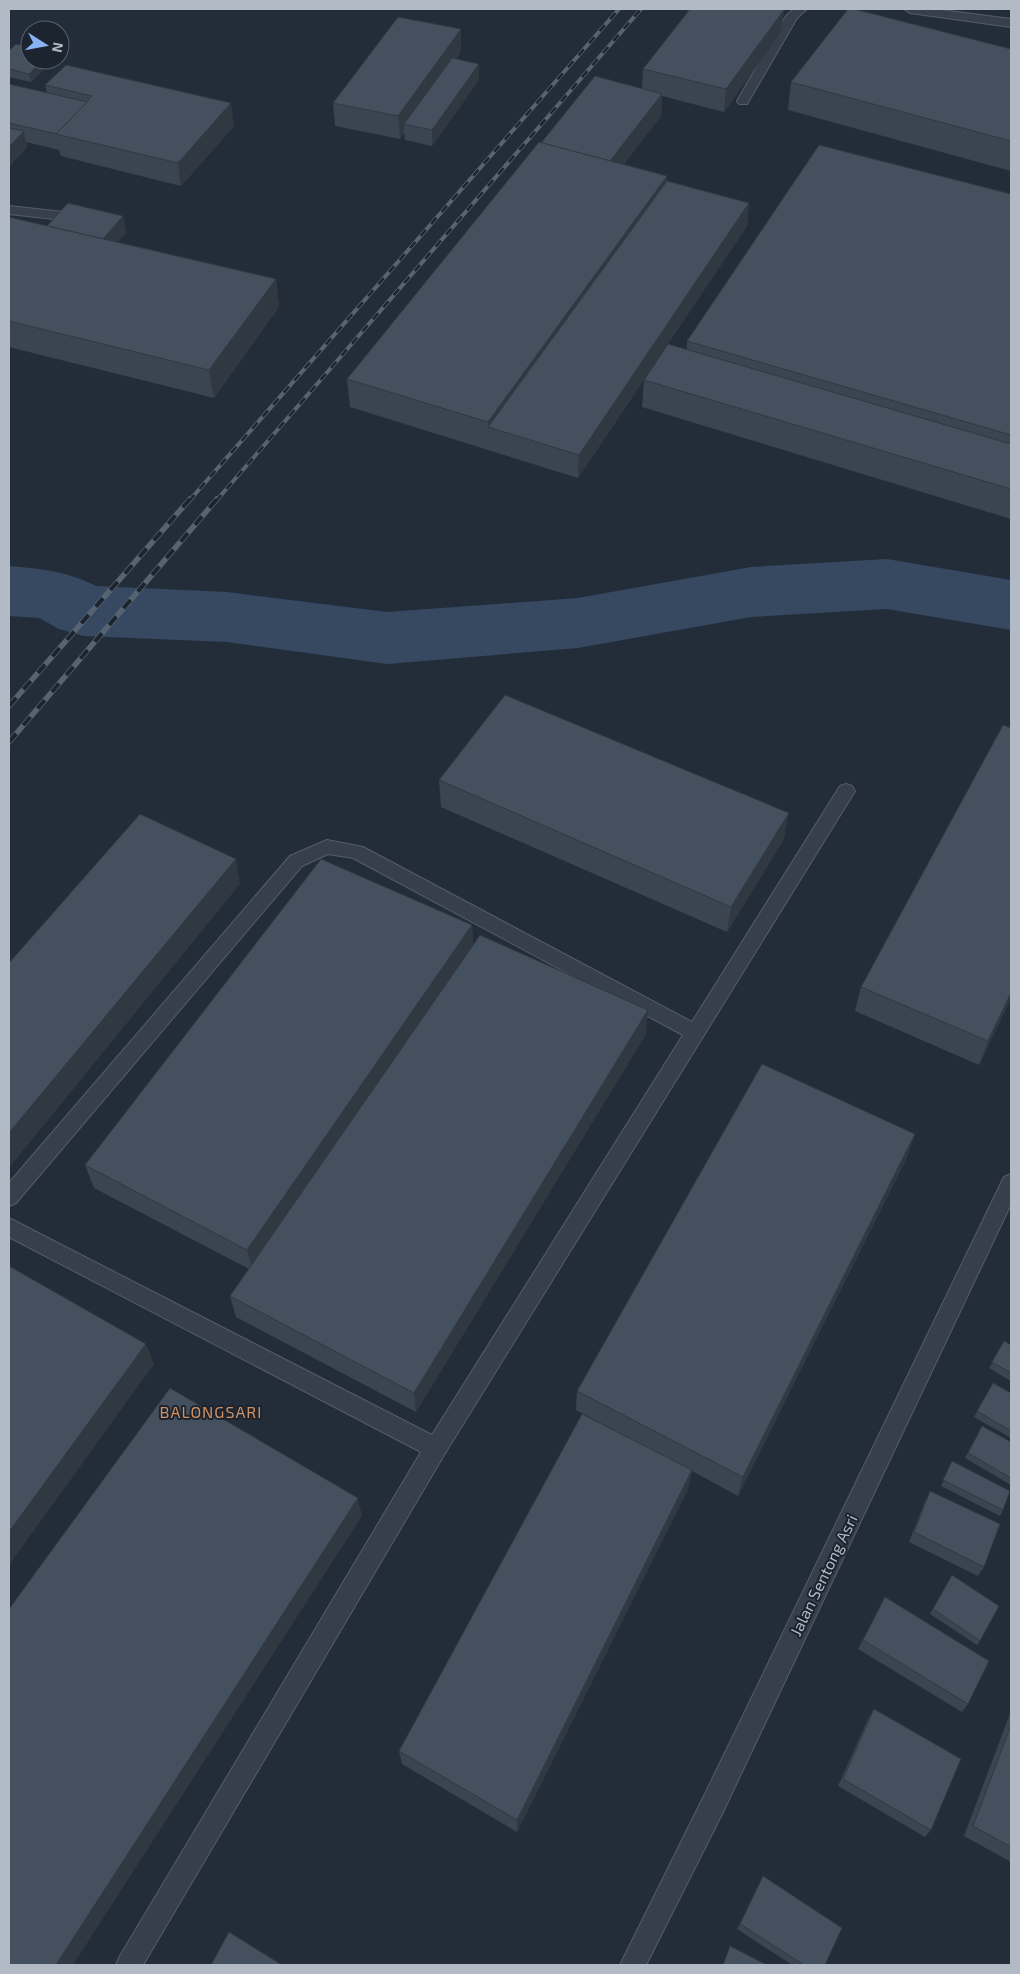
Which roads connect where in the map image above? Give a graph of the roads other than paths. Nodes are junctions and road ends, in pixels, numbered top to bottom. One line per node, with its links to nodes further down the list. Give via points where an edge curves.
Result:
1 (801, 9): 4 (lane, via 792,16)
2 (910, 9): 3 (lane)
3 (1011, 23)
4 (743, 101)
5 (9, 210): 6 (lane)
6 (91, 219)
7 (846, 791): 8 (lane)
8 (696, 1033): 10 (lane, via 357,852 327,847 296,861); 12 (lane)
9 (1011, 1183): 14 (lane, Jalan Sentong Asri)
10 (9, 1197)
11 (9, 1228): 12 (lane)
12 (436, 1448): 13 (lane)
13 (128, 1965)
14 (633, 1965)

